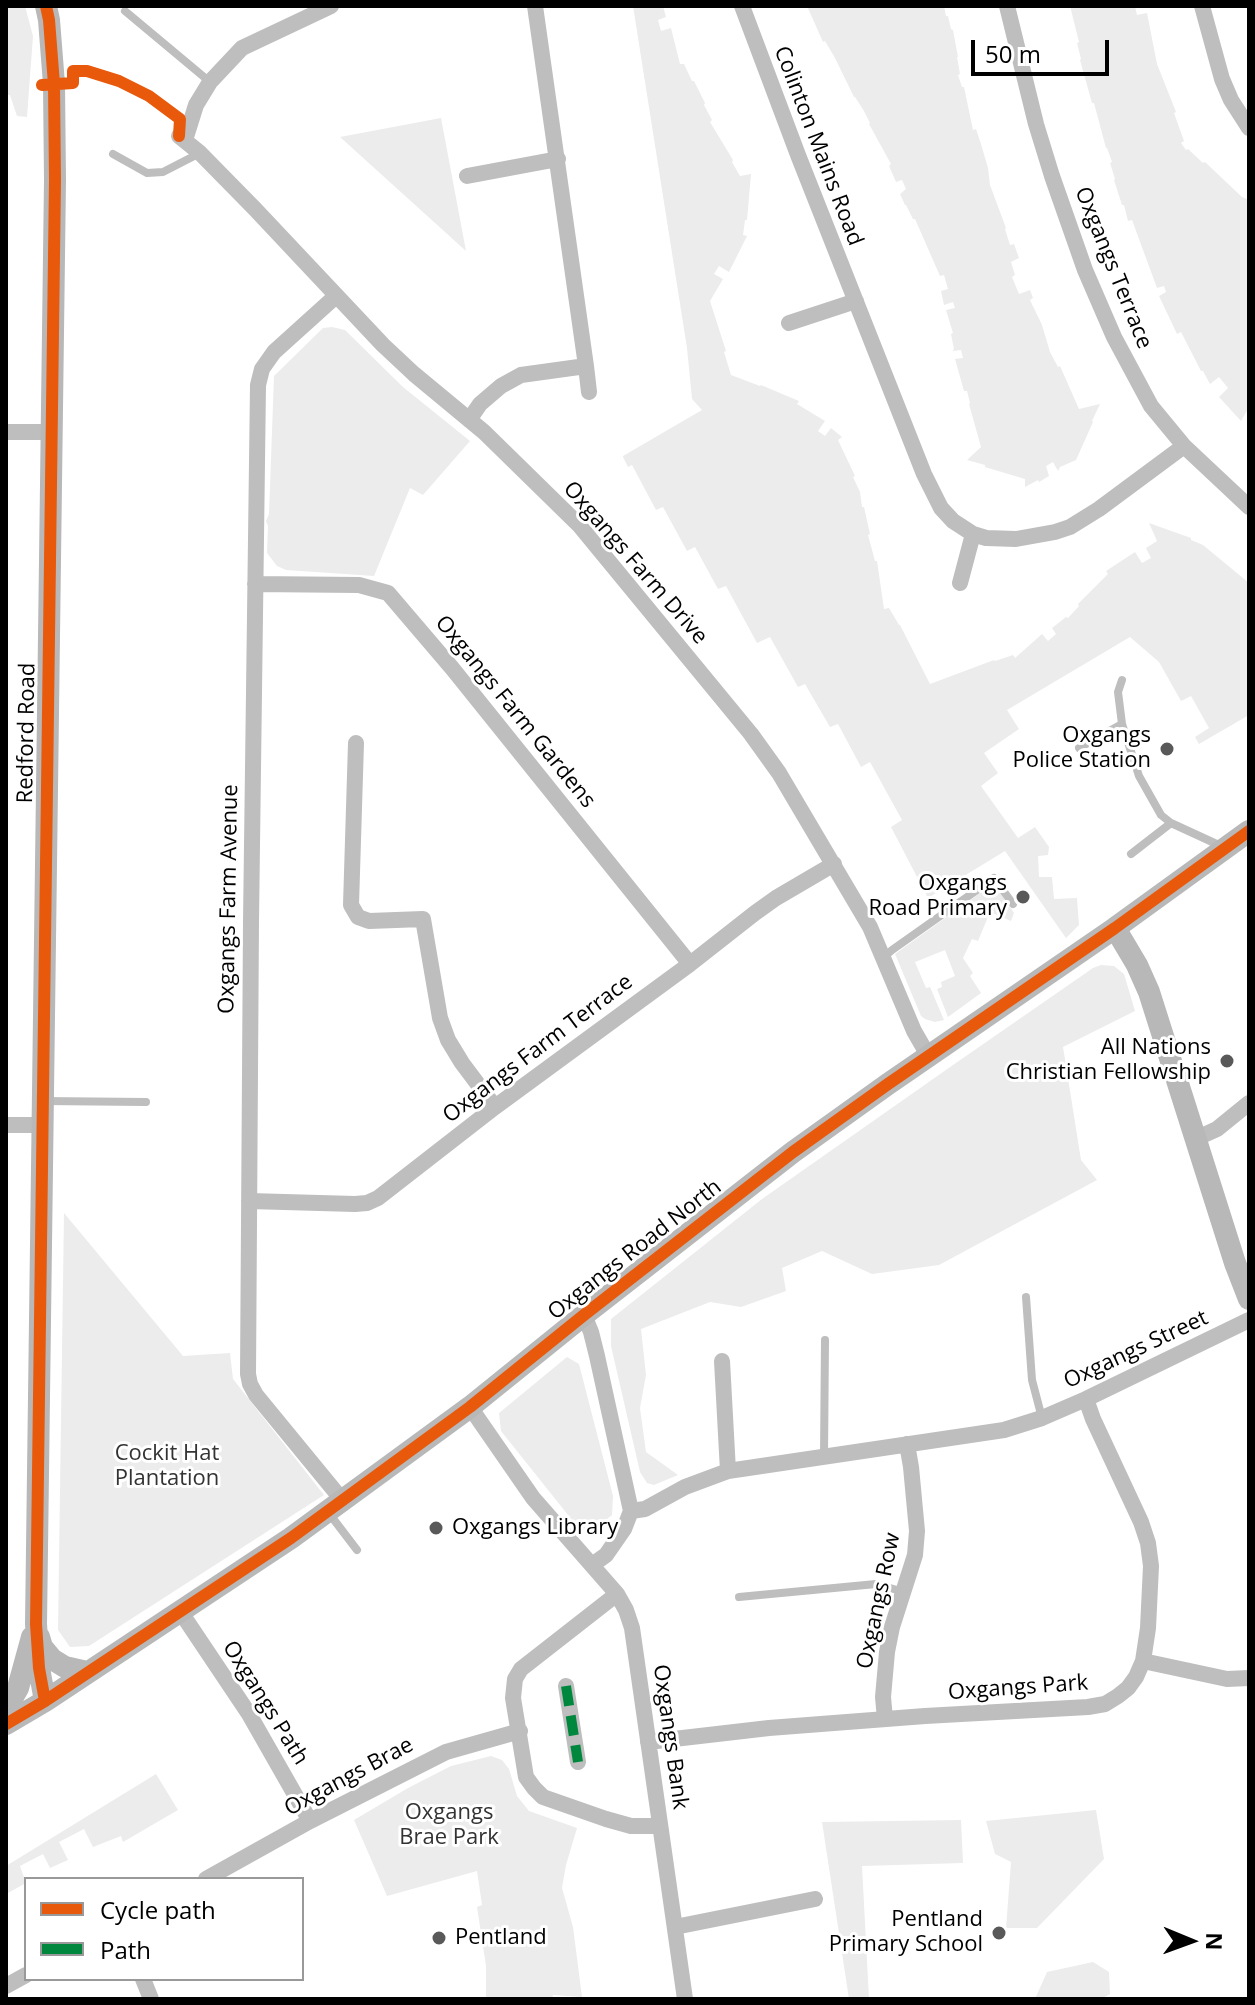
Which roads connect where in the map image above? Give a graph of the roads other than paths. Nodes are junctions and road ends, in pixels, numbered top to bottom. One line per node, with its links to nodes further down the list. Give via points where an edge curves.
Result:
1 (46, 6): 21 (main road, Redford Road, via 54,84)
2 (331, 6): 8 (street, via 242,48)
3 (535, 6): 12 (street)
4 (742, 6): 15 (street, Colinton Mains Road)
5 (1007, 6): 22 (street, Oxgangs Terrace, via 1040,137 1101,310 1151,406)
6 (1202, 6): 9 (street, via 1222,79)
7 (125, 11): 8 (lane)
8 (210, 82): 10 (street, Oxgangs Farm Drive, via 182,138)
9 (1249, 128)
10 (200, 153): 11 (lane, via 163,172 147,173); 14 (street, Oxgangs Farm Drive)
11 (113, 154)
12 (558, 159): 13 (street); 17 (street)
13 (467, 176)
14 (336, 296): 19 (street, Oxgangs Farm Drive); 26 (street, Oxgangs Farm Avenue, via 262,369)
15 (856, 301): 16 (street); 24 (street, Colinton Mains Road, via 931,489 953,521)
16 (789, 323)
17 (586, 366): 18 (street); 19 (street, via 521,375 490,395)
18 (589, 392)
19 (469, 420): 35 (street, Oxgangs Farm Drive, via 579,525 751,734)
20 (6, 432): 21 (street)
21 (51, 432): 41 (main road, Redford Road)
22 (1184, 446): 23 (street, Oxgangs Terrace); 24 (street, via 1070,527 1016,539)
23 (1249, 507)
24 (973, 534): 25 (street)
25 (960, 583)
26 (255, 584): 39 (street, Oxgangs Farm Gardens, via 359,585 388,593); 48 (street, Oxgangs Farm Avenue)
27 (1122, 680): 28 (lane)
28 (1122, 724): 30 (lane); 31 (lane, via 1139,776 1153,804)
29 (356, 743): 44 (street, via 351,905 358,917 369,921 429,919 440,1018 462,1063)
30 (1079, 748)
31 (1171, 823): 33 (lane); 34 (lane)
32 (1249, 831): 33 (main road, Oxgangs Road North)
33 (1227, 848): 37 (main road, Oxgangs Road North)
34 (1131, 854)
35 (834, 864): 38 (street, Oxgangs Farm Drive); 39 (street, Oxgangs Farm Terrace, via 776,898)
36 (1013, 904): 38 (lane, via 994,878)
37 (1115, 928): 40 (main road, Oxgangs Road North); 47 (main road, via 1149,992)
38 (883, 958): 40 (street, Oxgangs Farm Drive)
39 (690, 964): 44 (street, Oxgangs Farm Terrace)
40 (929, 1057): 51 (main road, Oxgangs Road North, via 793,1152)
41 (42, 1101): 42 (lane); 46 (main road, Redford Road)
42 (146, 1102)
43 (1249, 1103): 47 (street)
44 (495, 1107): 48 (street, Oxgangs Farm Terrace, via 367,1203)
45 (6, 1125): 46 (street)
46 (42, 1125): 69 (main road, Redford Road)
47 (1195, 1139): 50 (main road)
48 (249, 1201): 61 (street, Oxgangs Farm Avenue, via 250,1384)
49 (1026, 1297): 57 (lane, Oxgangs Street, via 1032,1380)
50 (1249, 1299)
51 (584, 1315): 56 (main road, Oxgangs Road North); 62 (street)
52 (1249, 1320): 55 (street, Oxgangs Street)
53 (825, 1340): 59 (lane)
54 (722, 1361): 60 (street)
55 (1086, 1399): 57 (street, Oxgangs Street); 70 (street, Oxgangs Park, via 1148,1543)
56 (470, 1407): 61 (main road, Oxgangs Road North); 64 (street, Oxgangs Bank, via 533,1498)
57 (1042, 1418): 58 (street, Oxgangs Street, via 1004,1430)
58 (907, 1444): 59 (street, Oxgangs Street); 65 (street, Oxgangs Row, via 917,1531)
59 (824, 1456): 60 (street, Oxgangs Street)
60 (728, 1471): 62 (street, Oxgangs Street)
61 (335, 1506): 63 (lane); 68 (main road, Oxgangs Road North)
62 (631, 1511): 64 (street, via 606,1555)
63 (357, 1550)
64 (592, 1565): 66 (street, Oxgangs Bank)
65 (905, 1592): 67 (lane, via 876,1584); 76 (street, Oxgangs Row, via 887,1652)
66 (617, 1594): 78 (street, via 521,1669 513,1689); 79 (street, Oxgangs Bank, via 632,1628)
67 (739, 1597)
68 (180, 1611): 71 (main road, Oxgangs Road North); 81 (street, Oxgangs Path, via 249,1714)
69 (36, 1624): 71 (main road, via 42,1647 52,1659); 74 (main road, Redford Road); 75 (main road, via 18,1688)
70 (1143, 1661): 72 (street, via 1227,1679); 76 (street, Oxgangs Park, via 1128,1688 1105,1704)
71 (87, 1672): 74 (main road, Oxgangs Road North)
72 (1249, 1678)
73 (566, 1686): 80 (street)
74 (45, 1701): 77 (main road, Oxgangs Road North)
75 (6, 1709)
76 (885, 1719): 79 (street, Oxgangs Park)
77 (6, 1724)
78 (520, 1731): 81 (street, Oxgangs Brae, via 446,1752); 82 (street, via 526,1777 543,1797 631,1826)
79 (648, 1742): 82 (street, Oxgangs Bank)
80 (578, 1762)
81 (310, 1821): 83 (street, Oxgangs Brae)
82 (660, 1826): 85 (street, Oxgangs Bank)
83 (210, 1877)
84 (815, 1899): 85 (street)
85 (675, 1927): 88 (street, Oxgangs Bank)
86 (24, 1976): 87 (street)
87 (6, 1986)
88 (685, 1999)

